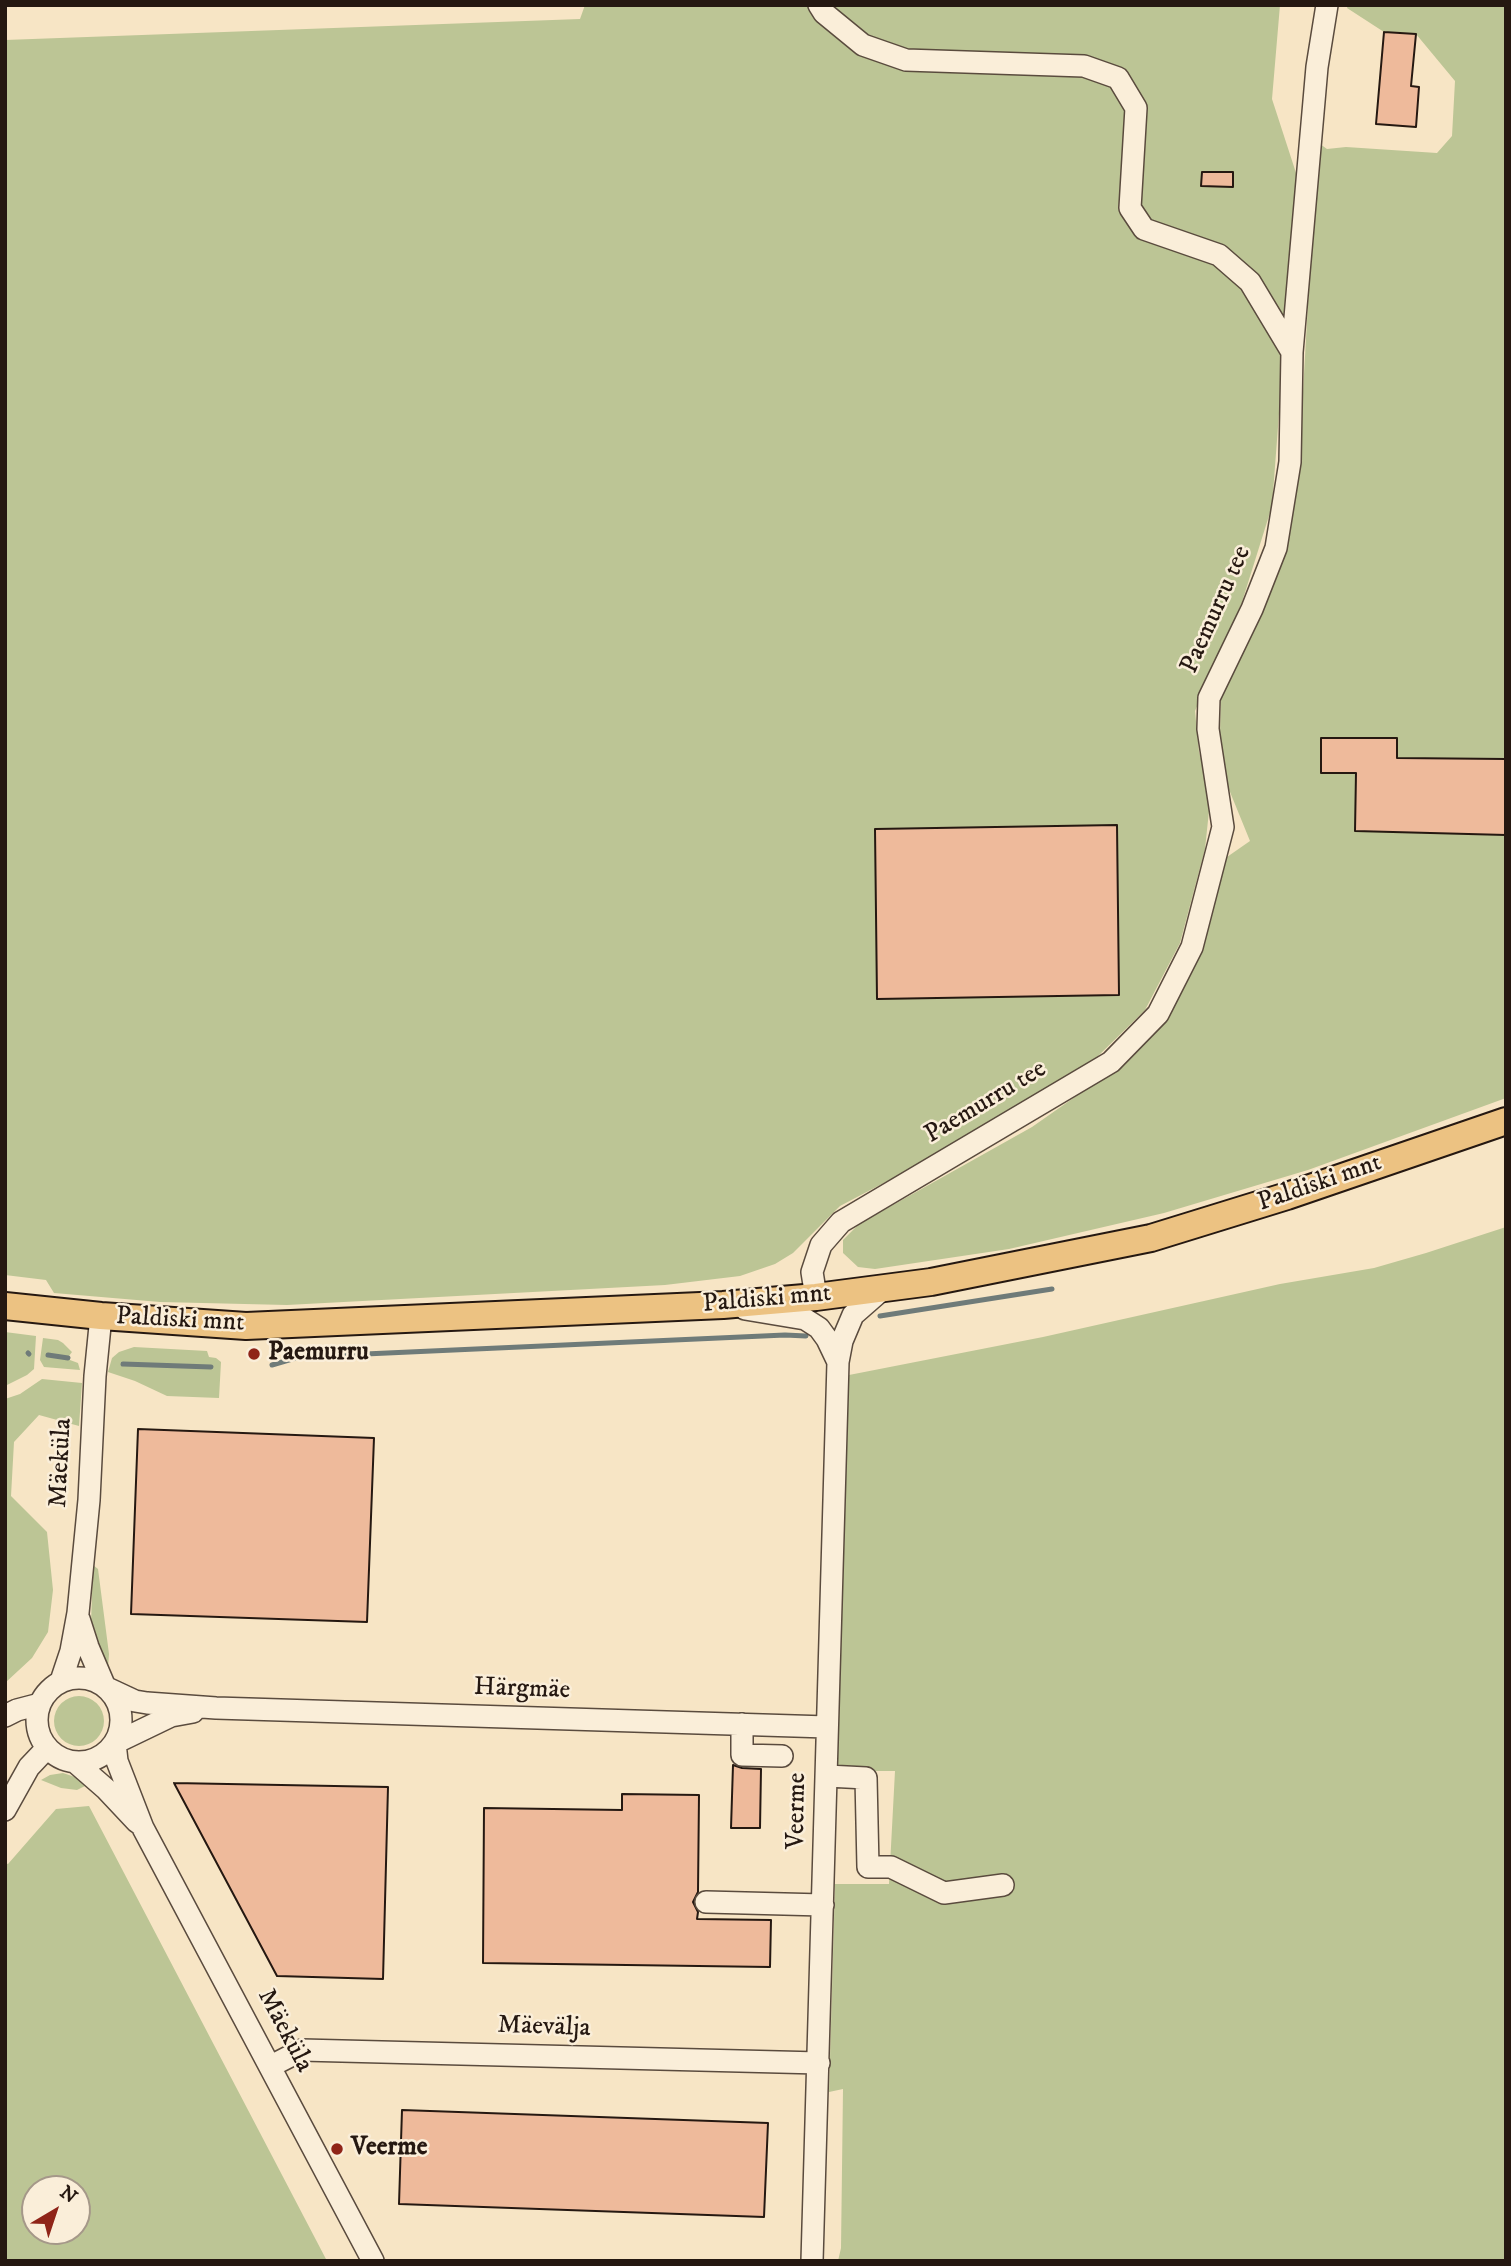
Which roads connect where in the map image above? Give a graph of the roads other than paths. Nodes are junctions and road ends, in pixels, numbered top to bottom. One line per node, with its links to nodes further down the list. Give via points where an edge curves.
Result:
1 (819, 5): 3 (street, via 863,44 906,60 1084,65 1118,78 1136,107 1130,208 1144,229 1219,255 1250,282)
2 (1327, 5): 3 (street, Paemurru tee, via 1317,67)
3 (1292, 352): 6 (street, Paemurru tee, via 1290,462 1276,548 1209,698 1208,729 1223,827 1192,947 1158,1014 1111,1062 841,1222 821,1245 813,1272)
4 (1506, 1121): 5 (main road, Paldiski mnt, via 1151,1238)
5 (886, 1287): 6 (main road, Paldiski mnt); 10 (street, Veerme, via 853,1315)
6 (816, 1297): 7 (main road, Paldiski mnt)
7 (723, 1305): 9 (main road, Paldiski mnt, via 246,1326); 10 (street, via 805,1319 819,1328)
8 (5, 1306): 9 (main road, Paldiski mnt)
9 (101, 1317): 11 (street, Mäeküla)
10 (838, 1362): 18 (street, Veerme)
11 (78, 1613): 12 (street, Mäeküla); 13 (street, Mäeküla)
12 (61, 1681): 13 (street, via 84,1678); 14 (street)
13 (105, 1687): 15 (street, Härgmäe, via 135,1701); 19 (street, via 121,1713)
14 (40, 1704): 16 (street); 20 (street, via 39,1735)
15 (215, 1708): 17 (street, Härgmäe); 19 (street, Härgmäe, via 171,1716)
16 (5, 1716)
17 (742, 1724): 18 (street, Härgmäe); 21 (street, via 742,1755)
18 (827, 1727): 23 (street, Veerme)
19 (115, 1743): 22 (street, via 97,1758); 25 (street, Mäeküla, via 117,1762)
20 (47, 1748): 22 (street); 24 (street, via 29,1767)
21 (782, 1756)
22 (75, 1762): 25 (street, Mäeküla)
23 (827, 1776): 26 (street, via 866,1778 868,1867 891,1867 944,1893); 28 (street, Veerme)
24 (5, 1810)
25 (143, 1828): 30 (street, Mäeküla)
26 (1003, 1885)
27 (706, 1902): 28 (street)
28 (824, 1905): 29 (street, Veerme)
29 (819, 2063): 30 (street, Mäevälja, via 302,2050); 32 (street, Veerme)
30 (271, 2066): 31 (street, Mäeküla)
31 (373, 2261)
32 (812, 2261)

